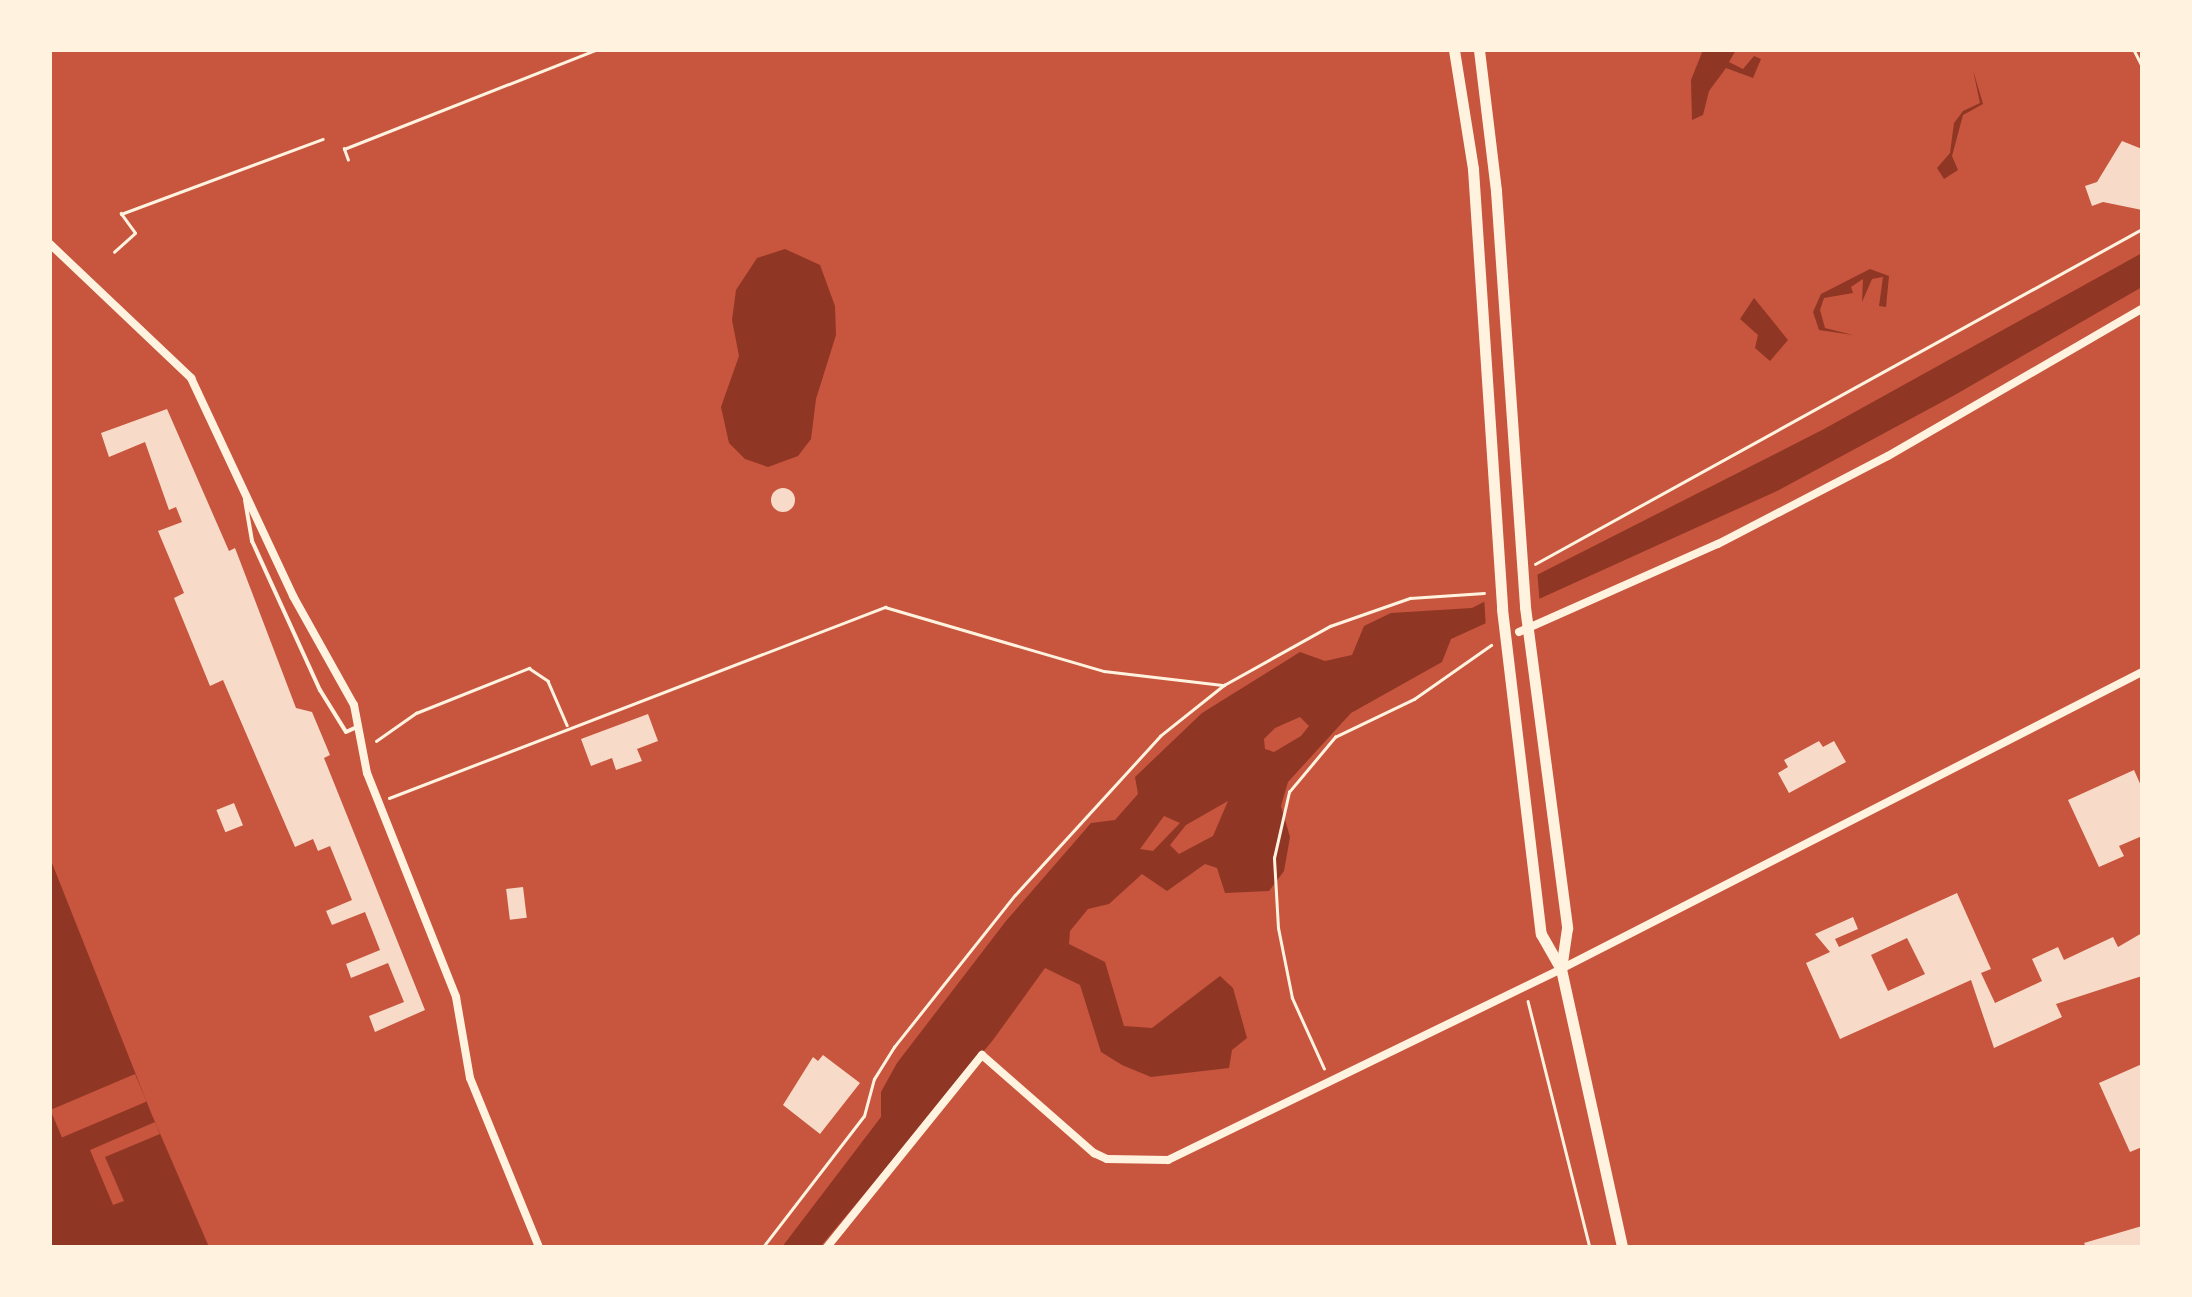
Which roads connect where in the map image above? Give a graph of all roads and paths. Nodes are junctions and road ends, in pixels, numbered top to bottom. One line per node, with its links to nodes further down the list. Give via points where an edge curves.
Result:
1 (595, 50): 7 (path, via 344,148)
2 (1454, 50): 22 (main road, via 1483,284 1508,668 1541,934)
3 (1483, 50): 22 (main road, via 1516,520 1567,928)
4 (2134, 50): 5 (path)
5 (2142, 66)
6 (322, 139): 10 (path, via 121,214 136,233)
7 (348, 160)
8 (2142, 229): 13 (path)
9 (50, 244): 12 (street, via 182,365)
10 (114, 252)
11 (2142, 309): 15 (street, via 1888,456 1718,544)
12 (243, 485): 18 (street); 18 (lane, via 252,541 278,606 340,726 346,732)
13 (1524, 570)
14 (1492, 588): 17 (path, via 1475,598 1410,598 1369,609)
15 (1519, 632): 24 (path, via 1318,751 1289,792 1274,858 1278,928 1300,1018)
16 (2142, 672): 22 (street)
17 (1224, 684): 19 (path, via 1104,671 885,607); 26 (path, via 1160,736 1015,896 894,1046 874,1078 864,1116)
18 (360, 726): 20 (street)
19 (568, 727): 20 (path, via 548,681 529,668 416,714); 21 (path)
20 (362, 749): 21 (street)
21 (379, 802): 25 (street, via 456,997 470,1078 489,1132)
22 (1561, 969): 23 (street); 29 (main road)
23 (1524, 983): 24 (street); 28 (path)
24 (1331, 1084): 27 (street, via 1181,1155 1137,1162 1094,1153 982,1055)
25 (539, 1247)
26 (764, 1247)
27 (826, 1247)
28 (1590, 1247)
29 (1622, 1247)

